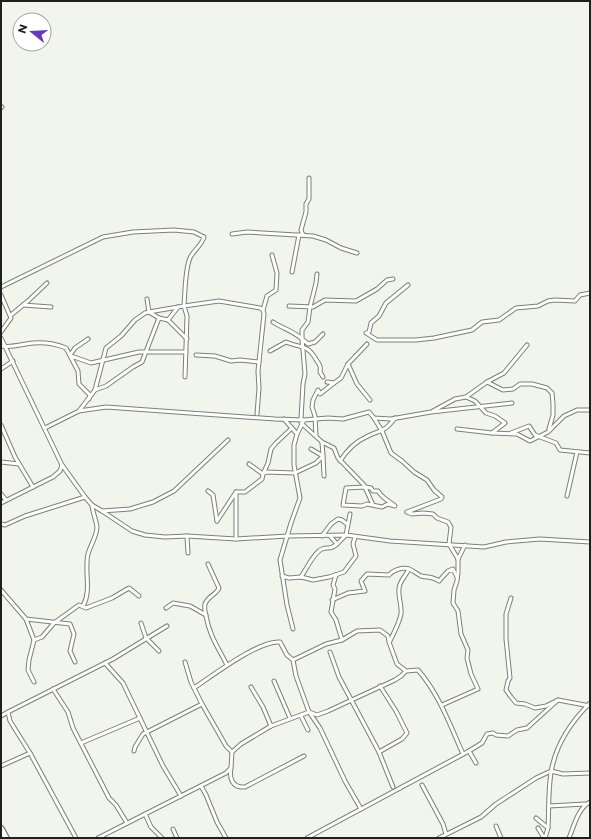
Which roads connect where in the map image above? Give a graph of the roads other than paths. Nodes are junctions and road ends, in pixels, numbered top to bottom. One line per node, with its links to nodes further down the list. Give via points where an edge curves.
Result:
1 (309, 178): 4 (street, via 309,199 301,230)
2 (232, 234): 3 (street, via 247,232)
3 (299, 235): 4 (street); 7 (street)
4 (305, 236): 5 (street, via 326,240)
5 (357, 253)
6 (272, 255): 22 (street, via 277,273 276,288 267,296)
7 (292, 272)
8 (317, 274): 21 (street)
9 (393, 279): 21 (street, via 387,280 356,301 325,300)
10 (47, 283): 16 (street)
11 (408, 285): 13 (street, via 386,303 366,333 377,340 434,338 472,330 482,322 499,320 516,308 538,306 555,300 575,301 580,295)
12 (1, 287): 18 (street, via 103,237 133,232 194,232 202,235 204,239 188,262)
13 (590, 293)
14 (1, 295): 24 (street)
15 (147, 299): 23 (street)
16 (24, 305): 17 (street); 24 (street)
17 (51, 306)
18 (184, 306): 20 (street); 22 (street, via 224,301 257,306); 32 (street, via 187,316)
19 (289, 306): 21 (street)
20 (178, 307): 23 (street); 26 (street)
21 (310, 307): 33 (street, via 308,322 302,330)
22 (263, 310): 46 (street)
23 (149, 312): 25 (street); 44 (street, via 135,320 121,336 107,346)
24 (11, 315): 28 (street)
25 (159, 318): 26 (street); 40 (street)
26 (168, 320): 32 (street)
27 (274, 322): 33 (street, via 294,332)
28 (1, 332)
29 (323, 334): 33 (street, via 308,344)
30 (1, 338): 38 (street)
31 (88, 339): 43 (street, via 75,348)
32 (187, 339): 41 (street)
33 (302, 340): 37 (street)
34 (367, 344): 47 (street)
35 (527, 345): 52 (street, via 504,373)
36 (1, 346): 38 (street)
37 (302, 346): 39 (street, via 286,342); 50 (street, via 312,351 321,367); 68 (street, via 306,374)
38 (6, 347): 43 (street, via 34,343 56,344 66,348); 45 (street)
39 (270, 351)
40 (145, 352): 41 (street); 44 (street); 54 (street, via 140,364 106,386)
41 (186, 352): 49 (street)
42 (196, 355): 46 (street)
43 (71, 356): 44 (street, via 91,364); 56 (street, via 78,371 79,384 90,395)
44 (102, 360): 54 (street)
45 (12, 361): 48 (street); 70 (street)
46 (259, 362): 63 (street)
47 (348, 364): 53 (street, via 341,378); 57 (street, via 357,384)
48 (1, 369)
49 (186, 377)
50 (323, 377)
51 (327, 382): 53 (street)
52 (487, 382): 55 (street); 74 (street, via 503,390 513,389 520,384 547,388 552,393 553,415)
53 (334, 383): 67 (street, via 320,394 318,390 316,393 312,407)
54 (95, 390): 56 (street)
55 (466, 397): 59 (street, via 474,400); 62 (street, via 455,399)
56 (88, 400): 61 (street)
57 (370, 400)
58 (512, 403): 59 (street)
59 (479, 406): 62 (street); 75 (street, via 486,413 505,423)
60 (590, 410): 74 (street, via 576,411 564,416)
61 (79, 411): 66 (street, via 106,407); 70 (street)
62 (431, 412): 65 (street)
63 (257, 414)
64 (374, 418): 65 (street); 67 (street, via 368,412 345,418); 73 (street)
65 (395, 418): 73 (street)
66 (284, 419): 68 (street); 71 (street)
67 (315, 419): 68 (street); 78 (street)
68 (301, 420): 76 (street); 78 (street)
69 (1, 427): 88 (street)
70 (45, 428): 90 (street)
71 (292, 428): 76 (street); 92 (street, via 271,450)
72 (458, 429): 75 (street)
73 (382, 431): 86 (street, via 366,436 347,450); 118 (street, via 391,454 427,480 442,497 407,512 431,514 448,522 451,530)
74 (548, 432): 79 (street)
75 (492, 433): 77 (street)
76 (297, 434): 91 (street, via 294,445)
77 (509, 434): 79 (street, via 517,434 530,441); 79 (street, via 529,426)
78 (316, 436): 81 (street)
79 (537, 437): 83 (street, via 556,444 560,450)
80 (228, 440): 105 (street, via 174,491 130,510)
81 (322, 442): 85 (street); 86 (street, via 334,448)
82 (311, 449): 85 (street)
83 (577, 452): 84 (street); 99 (street)
84 (590, 453)
85 (323, 456): 91 (street, via 316,463); 93 (street)
86 (340, 461): 95 (street)
87 (1, 462): 88 (street)
88 (19, 464): 94 (street)
89 (249, 464): 92 (street)
90 (62, 465): 94 (street, via 53,477); 100 (street)
91 (295, 473): 92 (street); 111 (street, via 300,498 290,523)
92 (263, 474): 97 (street, via 262,479 245,492)
93 (324, 476)
94 (33, 487): 101 (street)
95 (365, 487): 104 (street); 104 (street, via 378,491 395,506); 104 (street, via 346,488 343,505)
96 (208, 491): 97 (street, via 213,495 216,521)
97 (236, 492): 115 (street)
98 (1, 494): 101 (street)
99 (567, 496)
100 (85, 498): 103 (street); 107 (street, via 25,516 5,525)
101 (6, 500): 102 (street)
102 (1, 503)
103 (92, 505): 105 (street); 132 (street, via 97,528 88,552 87,599)
104 (373, 505)
105 (102, 511): 110 (street, via 127,529 139,534)
106 (350, 514): 108 (street)
107 (1, 524)
108 (347, 524): 109 (street); 112 (street, via 338,519)
109 (346, 535): 113 (street); 114 (street); 117 (street)
110 (187, 536): 115 (street); 120 (street)
111 (288, 536): 112 (street); 115 (street); 125 (street, via 280,560)
112 (322, 536): 113 (street)
113 (330, 536): 117 (street)
114 (355, 537): 118 (street, via 390,542); 124 (street, via 353,544 356,556 344,572)
115 (236, 539)
116 (590, 542): 119 (street, via 540,539 503,542 486,547)
117 (337, 544): 126 (street, via 332,548 322,548)
118 (449, 544): 119 (street); 121 (street)
119 (465, 545): 121 (street)
120 (188, 553)
121 (458, 559): 127 (street)
122 (208, 564): 133 (street, via 219,588 210,596)
123 (409, 569): 127 (street, via 421,576 434,577 439,581 453,569); 131 (street, via 393,571 389,575 367,574 361,581 365,591 348,593); 145 (street, via 398,589 401,614)
124 (336, 575): 126 (street, via 313,580); 131 (street)
125 (282, 576): 126 (street); 141 (street)
126 (301, 577)
127 (458, 578): 163 (street, via 453,603 458,611 471,674 478,689)
128 (1, 590): 137 (street)
129 (139, 596): 132 (street, via 129,588 112,598 86,608)
130 (511, 598): 161 (street, via 506,614 510,678 506,690 516,703 535,708)
131 (332, 600): 144 (street, via 331,612)
132 (83, 606): 138 (street, via 79,605)
133 (205, 607): 135 (street); 136 (street)
134 (166, 608): 135 (street, via 173,603)
135 (198, 610): 136 (street)
136 (206, 615): 152 (street, via 212,639)
137 (26, 619): 138 (street); 143 (street)
138 (54, 623): 143 (street, via 42,637); 149 (street, via 70,624 74,634 70,650)
139 (141, 623): 142 (street)
140 (167, 626): 142 (street)
141 (293, 629)
142 (146, 638): 146 (street); 151 (street)
143 (34, 640): 155 (street, via 28,670)
144 (342, 640): 145 (street, via 357,631 380,630 388,636); 148 (street, via 326,644)
145 (389, 642): 153 (street, via 397,664)
146 (159, 651)
147 (330, 652): 160 (street)
148 (292, 660): 152 (street, via 280,642 276,642 253,650); 166 (street)
149 (75, 662)
150 (185, 662): 158 (street)
151 (105, 663): 159 (street); 169 (street, via 123,683)
152 (227, 665): 158 (street)
153 (406, 671): 157 (street); 163 (street, via 418,670)
154 (274, 681): 170 (street)
155 (34, 682)
156 (251, 686): 171 (street)
157 (380, 686): 160 (street); 178 (street, via 407,733 402,739)
158 (194, 688): 162 (street)
159 (53, 689): 165 (street); 174 (street, via 68,712)
160 (351, 699): 166 (street, via 317,715); 178 (street)
161 (558, 700): 164 (street); 176 (street, via 527,728 517,730 508,736 487,734 482,744)
162 (202, 704): 173 (street); 177 (street)
163 (442, 705): 180 (street)
164 (589, 705): 185 (street, via 562,738)
165 (8, 712): 167 (street); 179 (street, via 10,721)
166 (309, 712): 168 (street); 194 (street, via 320,728)
167 (1, 716)
168 (301, 716): 170 (street); 172 (street)
169 (140, 718): 173 (street); 174 (street)
170 (290, 718): 171 (street)
171 (271, 726): 177 (street)
172 (308, 730)
173 (147, 733): 175 (street, via 143,734); 190 (street)
174 (81, 743): 197 (street, via 109,798)
175 (134, 751)
176 (469, 751): 180 (street); 182 (street)
177 (232, 752): 184 (street)
178 (379, 752): 189 (street)
179 (30, 753): 183 (street); 206 (street)
180 (464, 754): 194 (street)
181 (304, 756): 184 (street, via 241,788 233,783 230,777)
182 (476, 763)
183 (1, 766)
184 (231, 768): 188 (street)
185 (551, 771): 186 (street, via 563,774); 193 (street); 204 (street, via 496,804 481,817)
186 (590, 772)
187 (422, 785): 204 (street)
188 (201, 786): 190 (street); 211 (street)
189 (393, 787)
190 (181, 796): 195 (street)
191 (590, 802): 192 (street)
192 (585, 804): 193 (street); 216 (street)
193 (550, 806): 200 (street)
194 (361, 809): 212 (street)
195 (145, 814): 197 (street); 209 (street, via 151,827)
196 (536, 818): 200 (street)
197 (127, 823): 203 (street)
198 (496, 826): 214 (street)
199 (538, 828): 215 (street)
200 (548, 828): 215 (street)
201 (1, 829): 205 (highway)
202 (173, 829): 210 (street)
203 (105, 834): 207 (street); 208 (street)
204 (446, 834): 213 (street)
205 (6, 838)
206 (76, 838)
207 (98, 838)
208 (103, 838)
209 (162, 838)
210 (177, 838)
211 (226, 838)
212 (307, 838)
213 (439, 838)
214 (501, 838)
215 (544, 838)
216 (569, 838)

